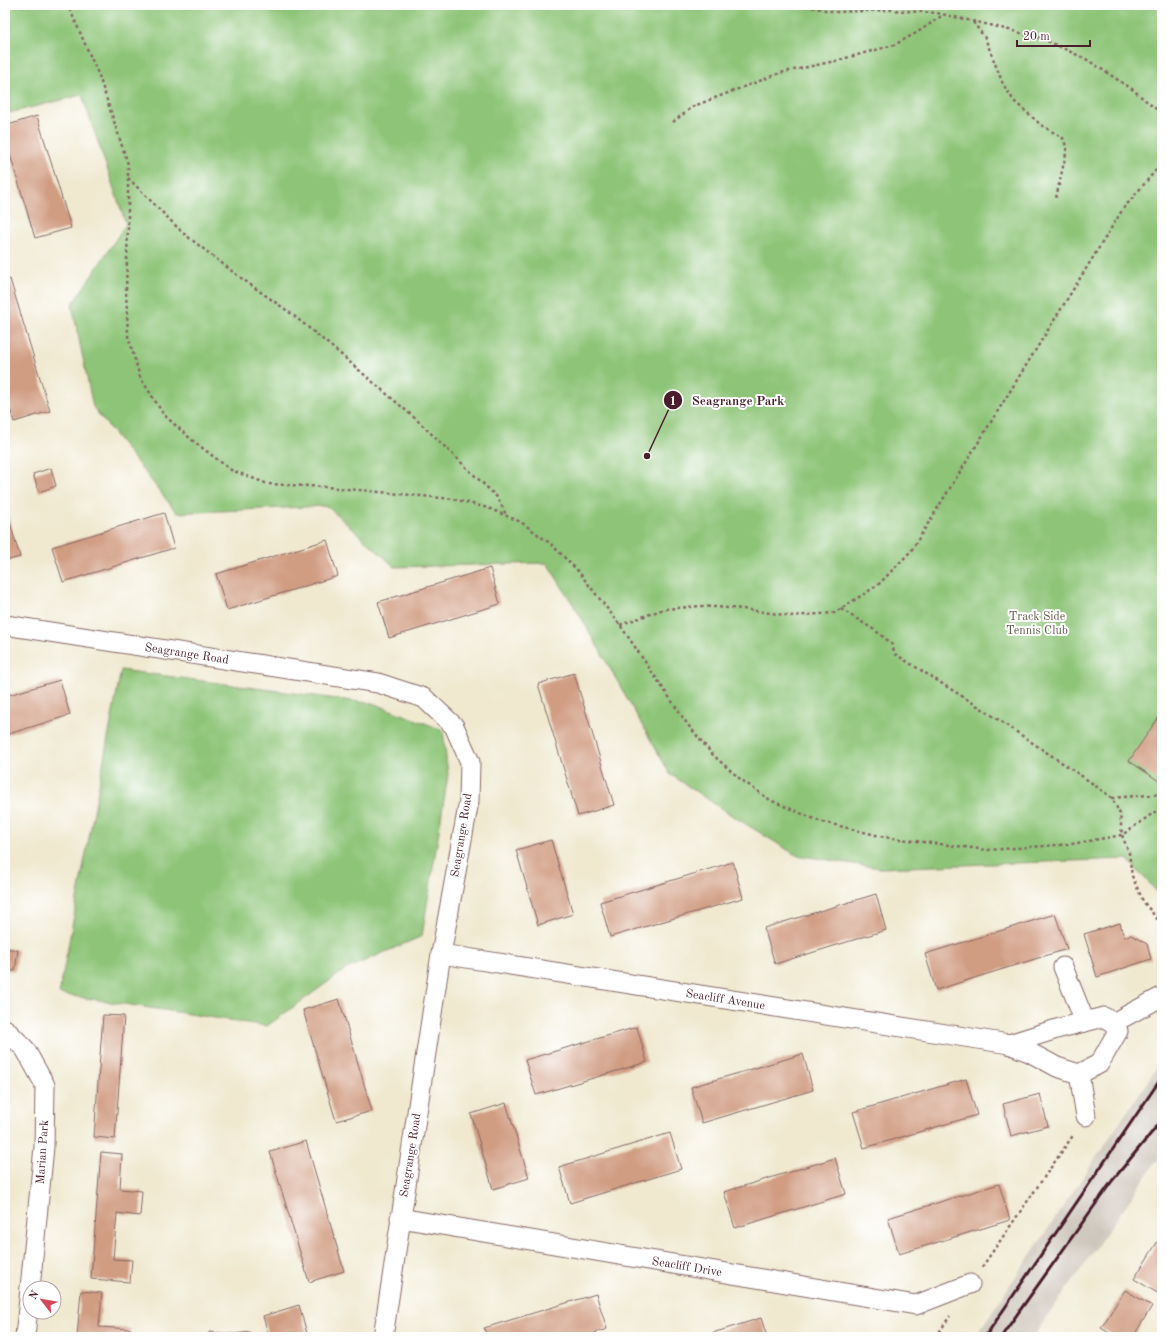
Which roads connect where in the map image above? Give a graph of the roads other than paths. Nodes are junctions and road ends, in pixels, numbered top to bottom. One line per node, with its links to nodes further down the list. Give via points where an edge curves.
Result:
1 (5, 625): 2 (street, Seagrange Road, via 378,683 424,698 454,726 470,762 469,801)
2 (441, 954): 8 (street, Seacliff Avenue); 11 (street, Seagrange Road)
3 (1063, 967): 5 (street)
4 (1161, 997): 6 (street)
5 (1085, 1022): 6 (street, Seacliff Avenue, via 1104,1017); 8 (street, Seacliff Avenue)
6 (1113, 1023): 9 (street, via 1118,1031 1099,1064)
7 (5, 1029): 12 (street, Marian Park, via 25,1049 45,1085 44,1147)
8 (1009, 1044): 9 (street, Seacliff Avenue, via 1057,1067)
9 (1079, 1074): 10 (street)
10 (1086, 1116)
11 (400, 1218): 13 (street, Seacliff Drive, via 916,1305); 16 (street, Seagrange Road)
12 (31, 1280)
13 (970, 1284)
14 (27, 1320): 15 (street, Marian Park)
15 (26, 1337)
16 (383, 1337)

